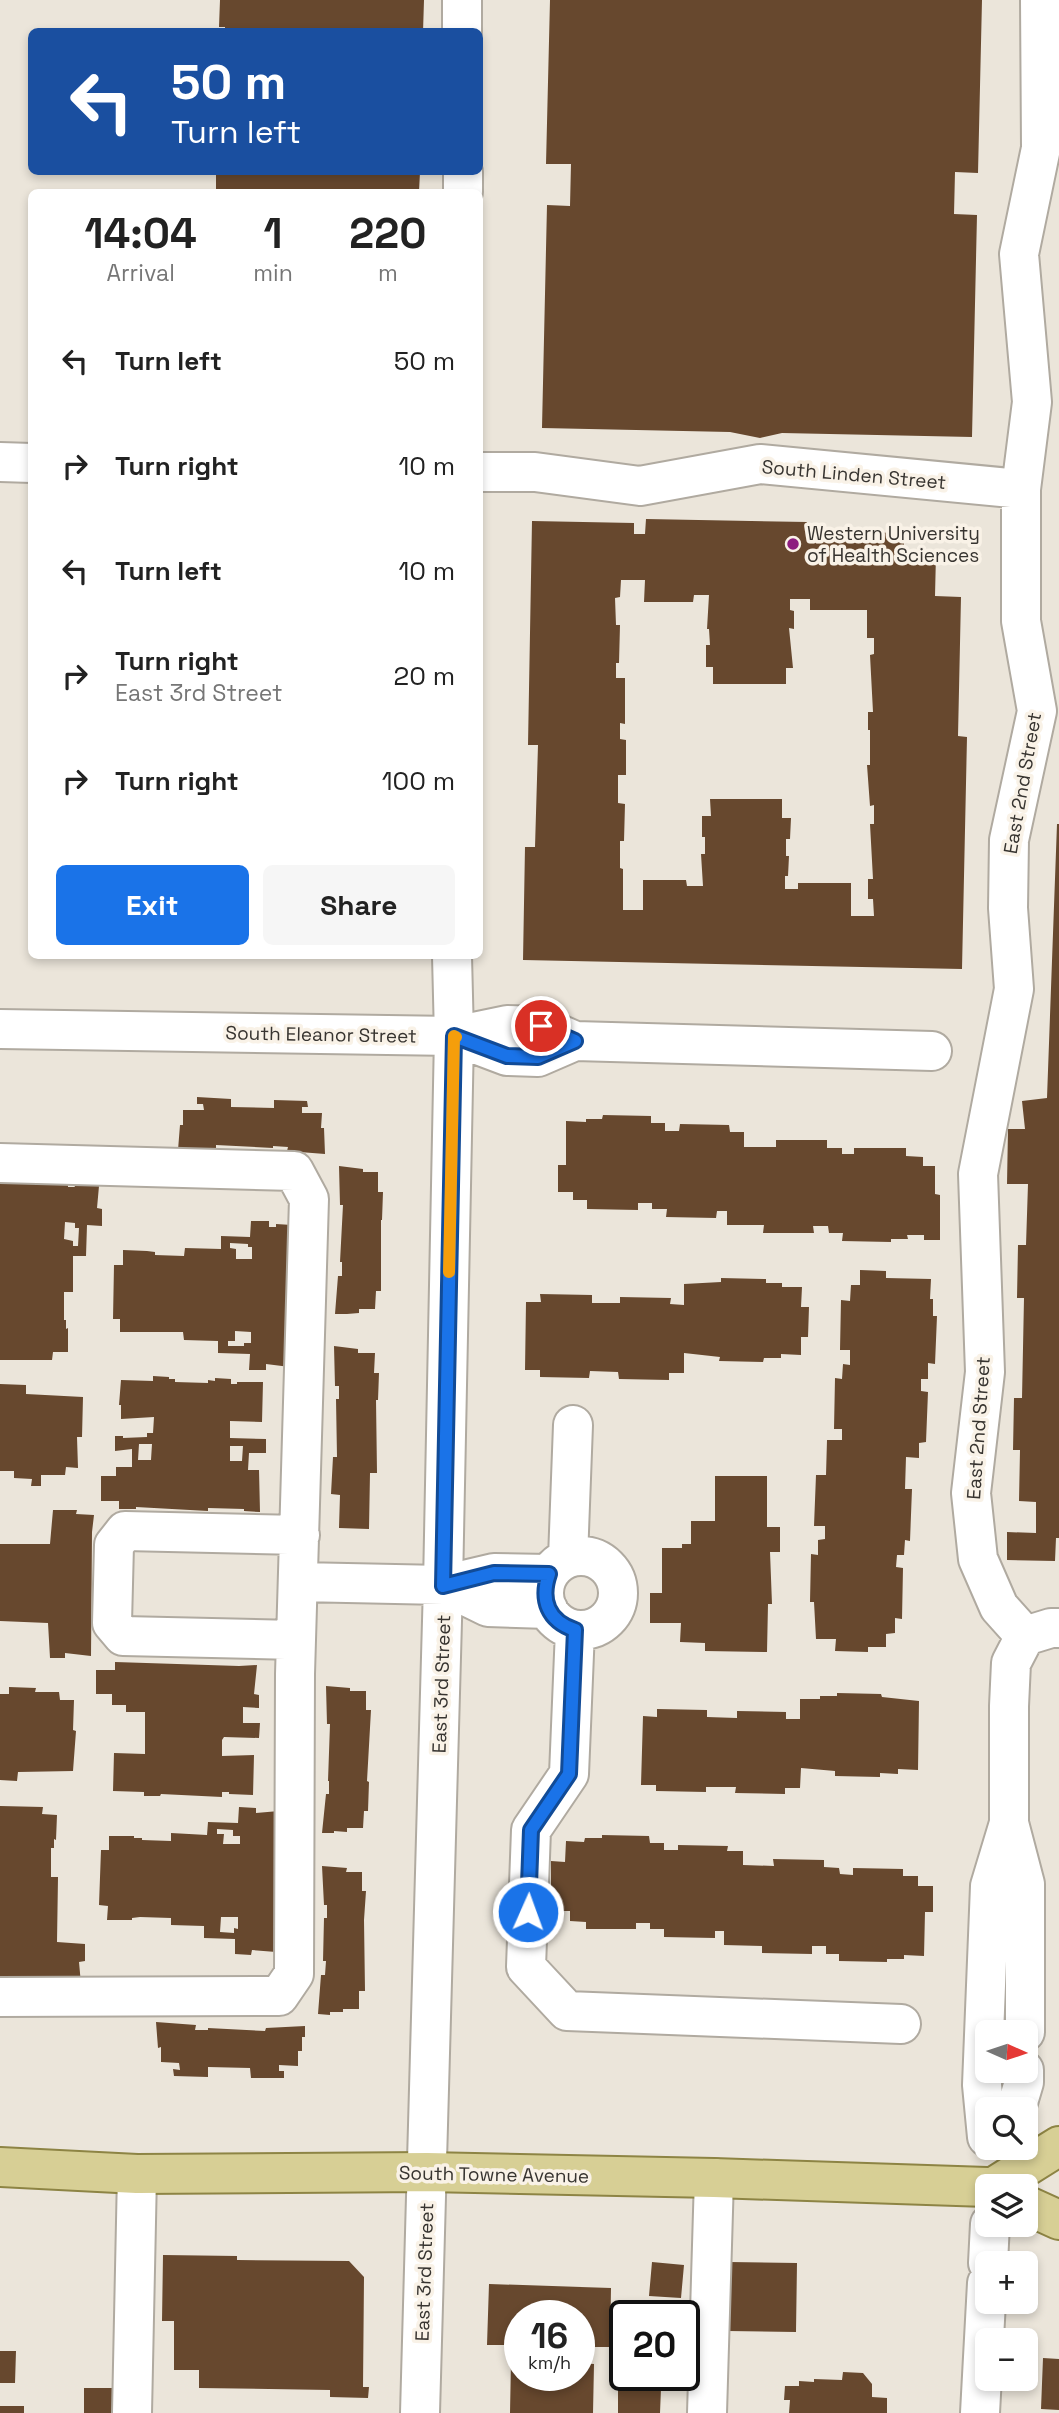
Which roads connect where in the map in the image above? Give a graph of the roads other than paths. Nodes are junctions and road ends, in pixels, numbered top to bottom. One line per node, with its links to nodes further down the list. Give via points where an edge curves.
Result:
1 (462, 0): 3 (street)
2 (1040, 0): 7 (street, East 2nd Street, via 1041,148 1019,254 1032,402)
3 (462, 28)
4 (0, 462): 5 (street)
5 (28, 463)
6 (483, 472): 7 (street, South Linden Street, via 534,472 640,486 760,464)
7 (1021, 489): 18 (street, East 2nd Street, via 1021,621 1037,710 1009,840 1007,908 1014,989 978,1174 985,1372 971,1493 978,1559 999,1607)
8 (452, 959): 10 (street, East 3rd Street)
9 (0, 1029): 10 (street, South Eleanor Street)
10 (454, 1036): 11 (street, South Eleanor Street, via 507,1056 538,1057 575,1041); 16 (street, East 3rd Street)
11 (932, 1051)
12 (0, 1163): 14 (street, via 294,1171 309,1199)
13 (573, 1425): 17 (street)
14 (300, 1535): 15 (street); 19 (street, via 125,1531 114,1545 112,1623 124,1636)
15 (299, 1581): 16 (street); 19 (street)
16 (443, 1586): 17 (street, via 488,1608); 27 (street, East 3rd Street)
17 (560, 1593): 23 (street, via 569,1774 531,1830 526,1967 567,2011)
18 (1042, 1632): 20 (street, via 1011,1663)
19 (296, 1640): 21 (street, via 295,1974 279,1996)
20 (1009, 1823): 22 (street, via 1025,1884); 24 (street, via 990,1886)
21 (0, 1997)
22 (1024, 2020)
23 (901, 2024)
24 (983, 2097)
25 (1059, 2146): 29 (main road)
26 (0, 2167): 28 (main road, South Towne Avenue)
27 (427, 2172): 28 (main road, South Towne Avenue); 30 (main road, South Towne Avenue); 36 (street, East 3rd Street)
28 (138, 2174): 35 (street)
29 (1012, 2174)
30 (714, 2178): 31 (main road, South Towne Avenue); 37 (street)
31 (975, 2186)
32 (1038, 2210): 33 (main road)
33 (1059, 2220)
34 (985, 2314): 38 (street)
35 (132, 2413)
36 (420, 2413)
37 (707, 2413)
38 (980, 2413)

